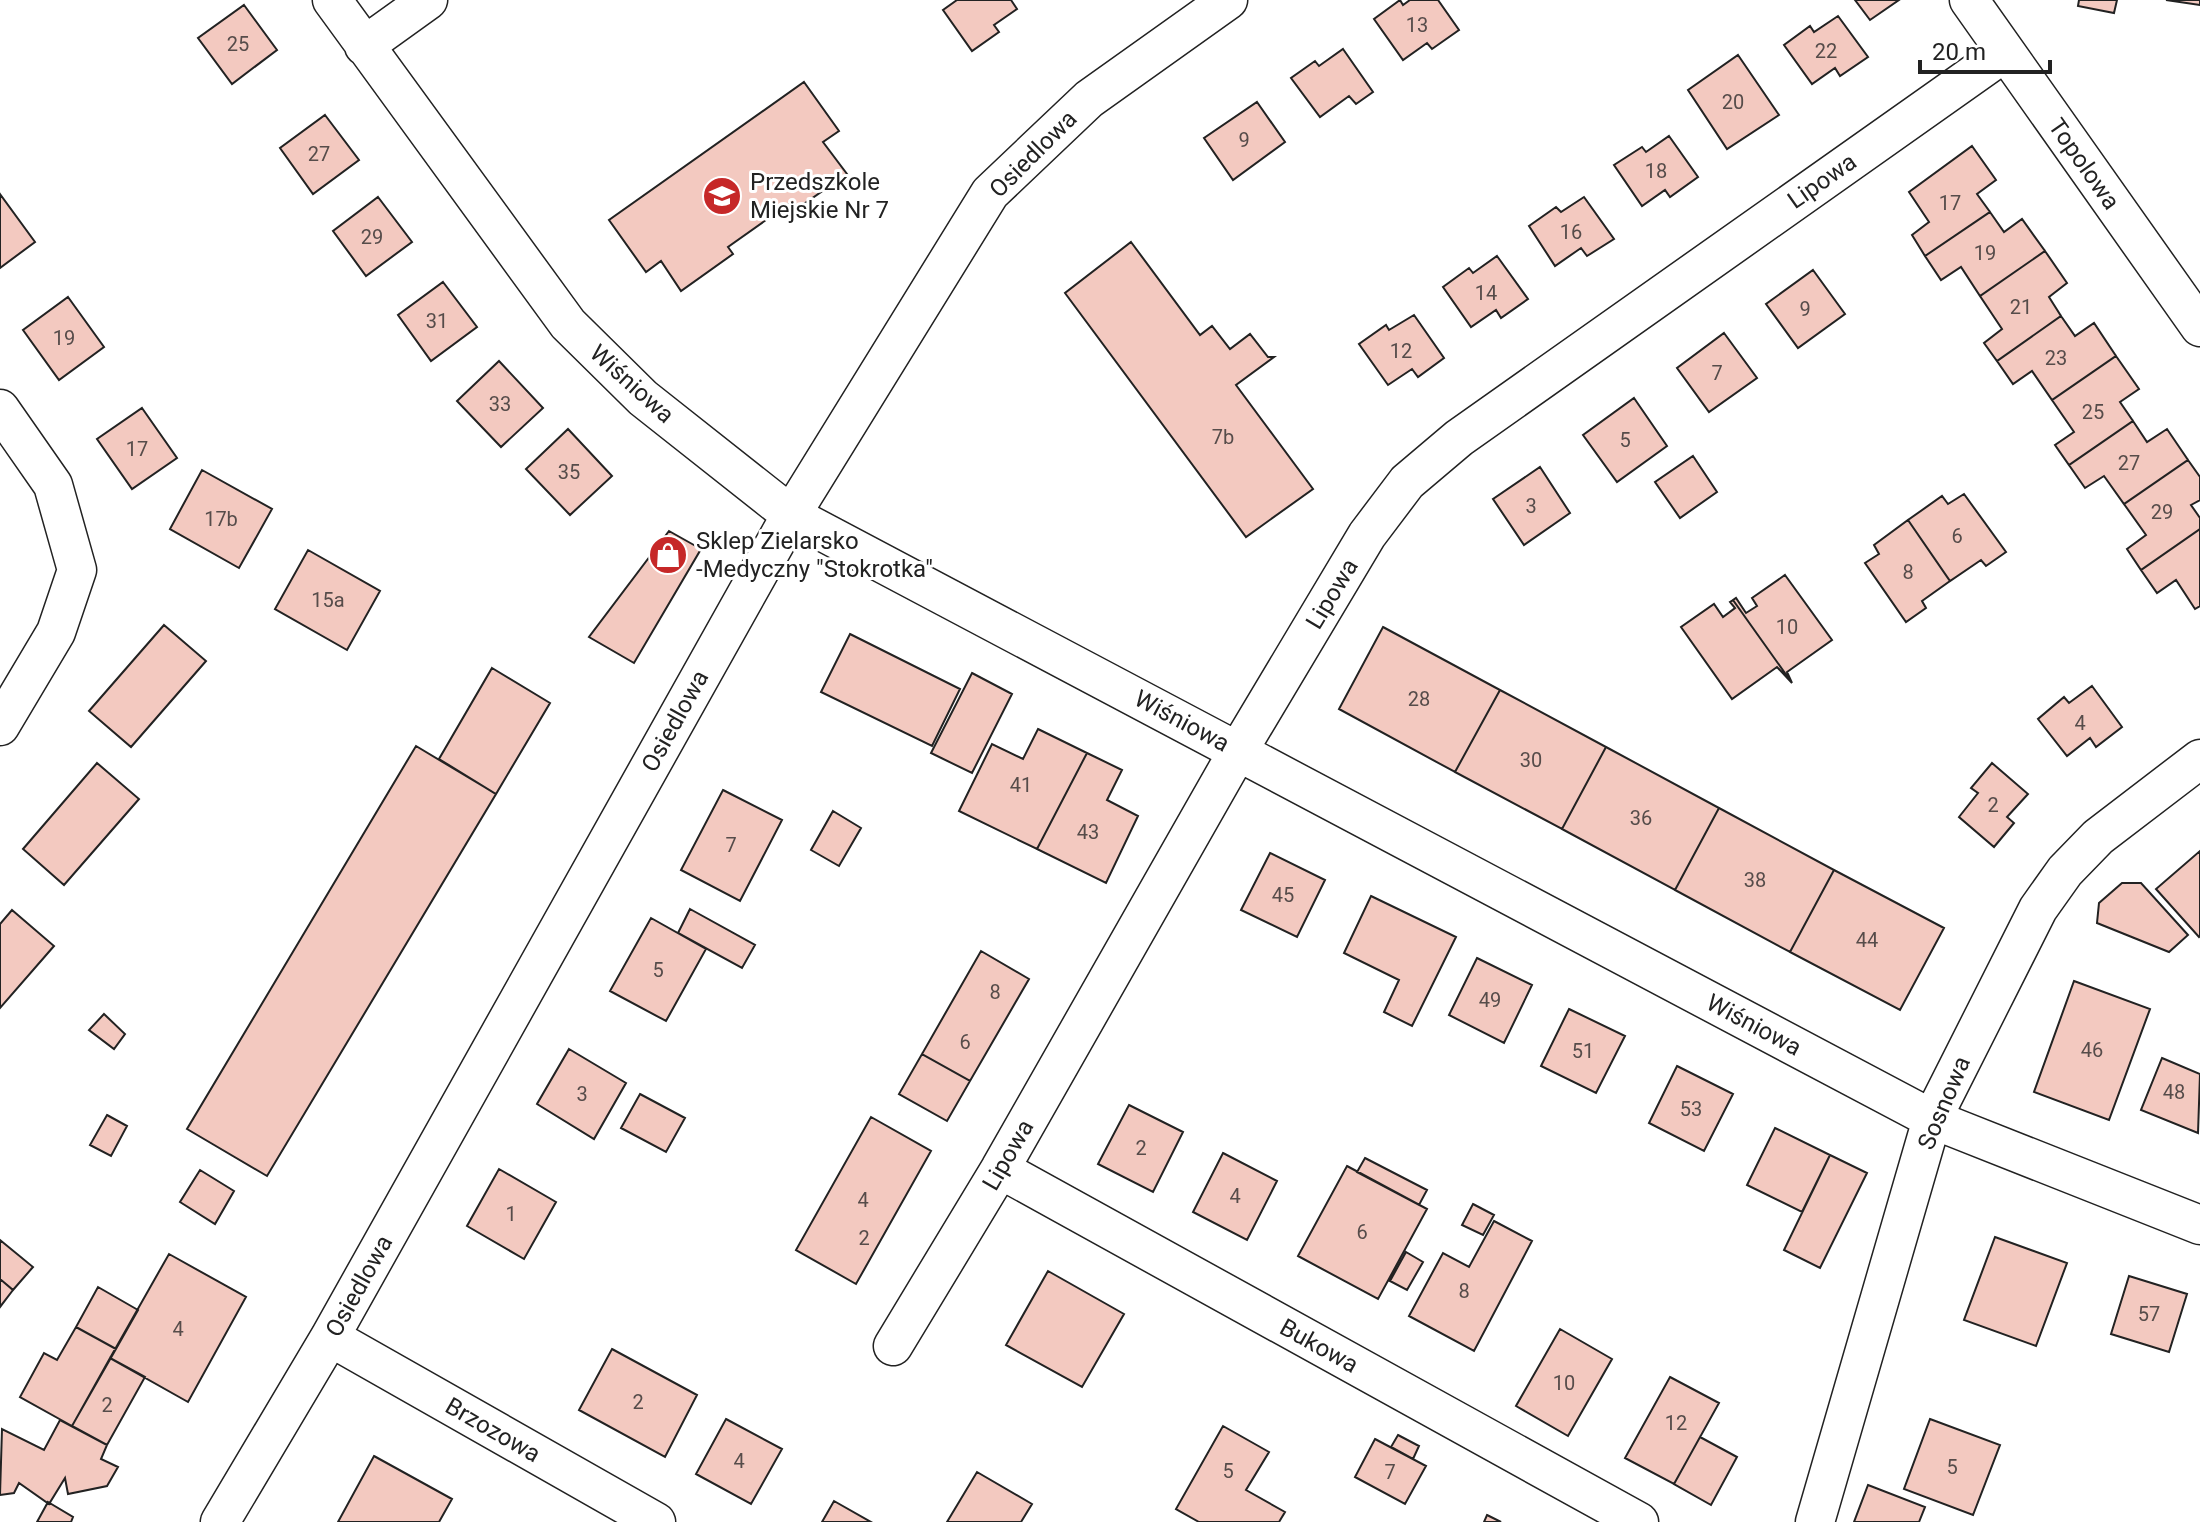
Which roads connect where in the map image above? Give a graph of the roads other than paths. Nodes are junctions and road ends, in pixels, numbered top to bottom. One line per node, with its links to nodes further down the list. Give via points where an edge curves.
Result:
1 (332, 0): 5 (street, Wiśniowa)
2 (428, 0): 5 (street)
3 (1228, 0): 9 (street, Osiedlowa, via 1089,99 990,193)
4 (1969, 0): 6 (street, Topolowa)
5 (364, 46): 9 (street, Wiśniowa, via 568,324 643,398)
6 (2004, 53): 7 (street, Topolowa); 11 (street, Lipowa, via 1459,438 1407,482 1367,535)
7 (2200, 327)
8 (0, 409): 10 (street, via 53,485 77,570 56,632)
9 (791, 515): 11 (street, Wiśniowa); 16 (street, Osiedlowa)
10 (0, 726)
11 (1238, 751): 13 (street, Wiśniowa); 14 (street, Lipowa)
12 (2200, 759): 13 (street, Sosnowa, via 2098,837 2065,871 2038,909)
13 (1932, 1119): 15 (street, Wiśniowa); 21 (street, Sosnowa)
14 (1000, 1169): 17 (street, Lipowa); 20 (street, Bukowa)
15 (2200, 1225)
16 (330, 1337): 18 (street, Osiedlowa); 19 (street, Brzozowa)
17 (893, 1346)
18 (220, 1522)
19 (656, 1522)
20 (1639, 1522)
21 (1815, 1522)

